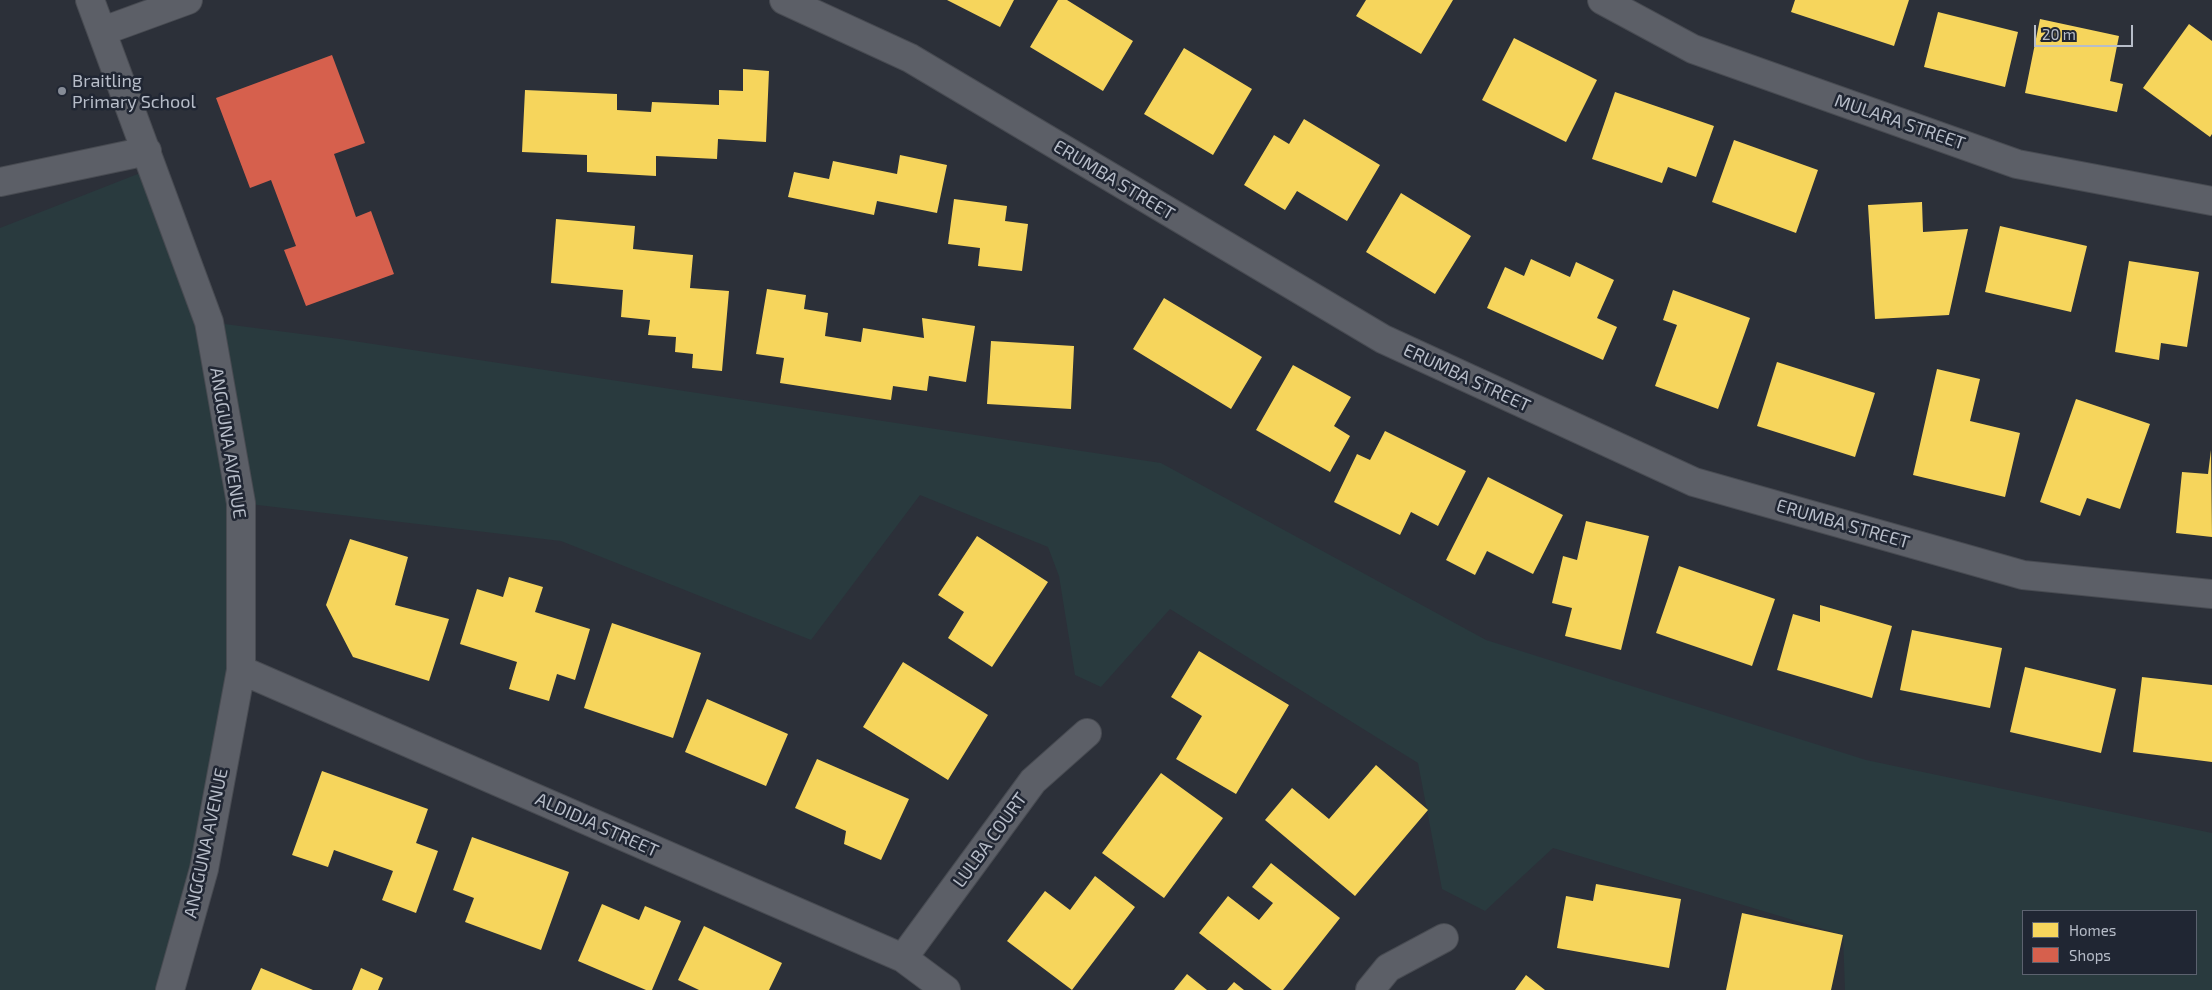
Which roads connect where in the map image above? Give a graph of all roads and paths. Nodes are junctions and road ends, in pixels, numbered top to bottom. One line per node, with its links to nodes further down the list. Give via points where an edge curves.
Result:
1 (90, 0): 5 (street, ANGGUNA AVENUE)
2 (188, 0): 5 (street)
3 (784, 0): 9 (street, ERUMBA STREET, via 910,58 1383,340 1694,482 2023,575)
4 (1602, 0): 8 (street, MULARA STREET, via 1693,49 2017,164)
5 (103, 31): 6 (street, ANGGUNA AVENUE)
6 (146, 151): 7 (street); 10 (street, ANGGUNA AVENUE, via 211,332 241,503)
7 (0, 182)
8 (2212, 201)
9 (2212, 594)
10 (241, 670): 13 (street, ALDIDJA STREET); 14 (street, ANGGUNA AVENUE, via 204,869)
11 (1087, 732): 13 (street, LULBA COURT, via 1033,781)
12 (1444, 938): 16 (street, via 1388,968)
13 (904, 958): 15 (street, ALDIDJA STREET)
14 (170, 990)
15 (946, 990)
16 (1370, 990)

